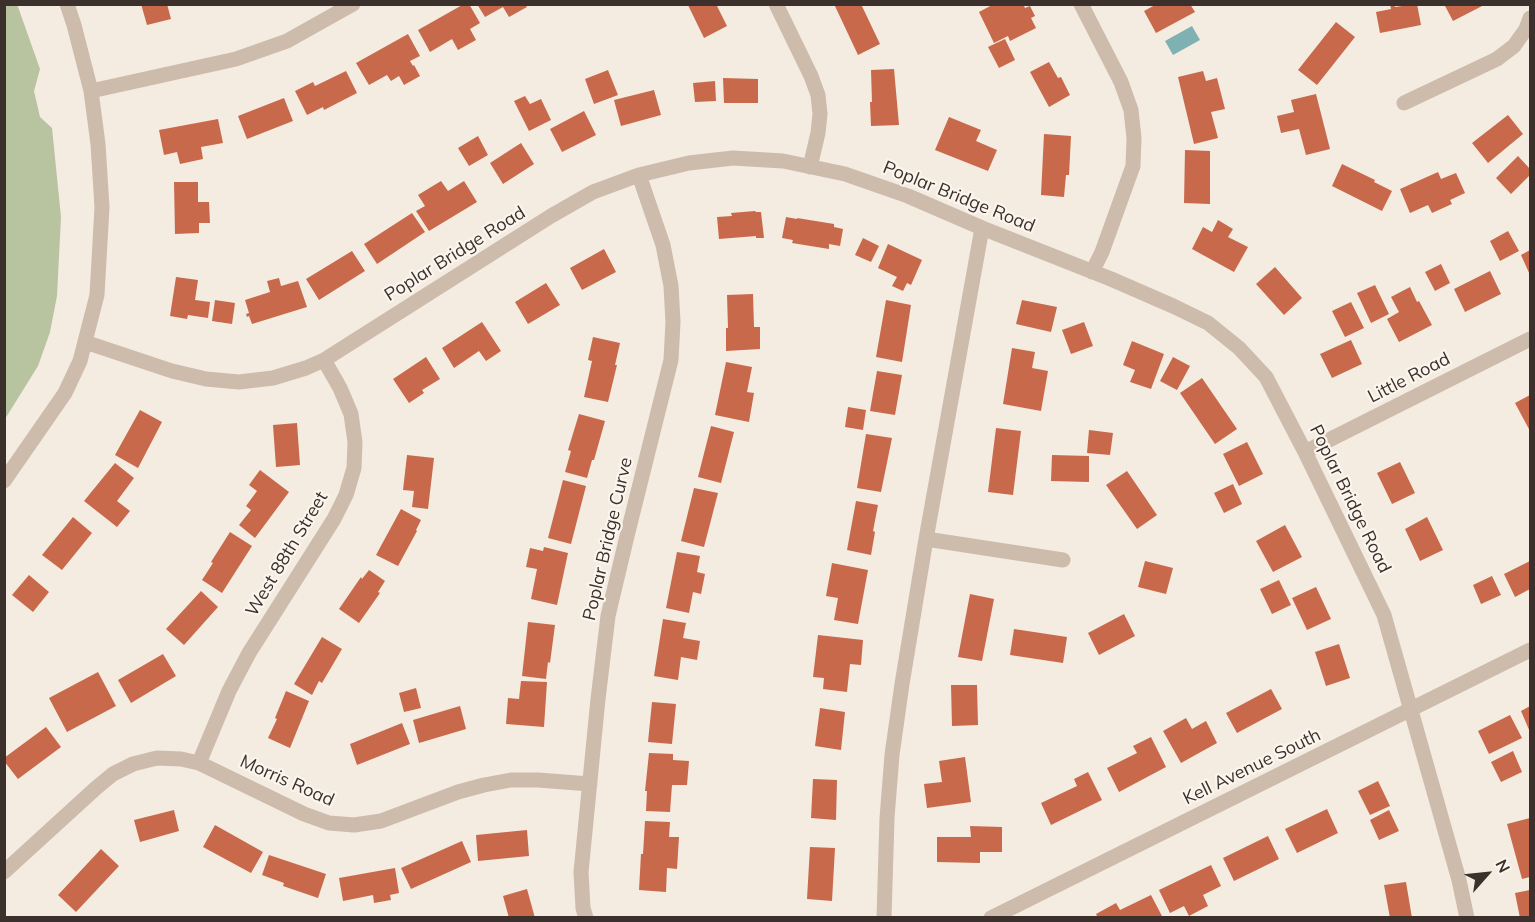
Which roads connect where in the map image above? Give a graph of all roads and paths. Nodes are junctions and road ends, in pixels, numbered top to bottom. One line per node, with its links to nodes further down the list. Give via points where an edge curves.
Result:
1 (67, 4): 6 (street)
2 (353, 4): 6 (street, via 286,41 236,60)
3 (776, 4): 8 (street, via 818,94 818,133)
4 (1082, 4): 11 (street, via 1121,82 1131,110 1134,138 1133,166)
5 (1530, 18): 7 (street, via 1514,46 1497,59)
6 (91, 91): 13 (street, via 102,207 97,295)
7 (1404, 104)
8 (810, 167): 9 (street, Poplar Bridge Road, via 733,158); 10 (street, Poplar Bridge Road, via 845,174 908,196)
9 (639, 175): 14 (street, Poplar Bridge Road, via 592,192 551,216); 22 (street, Poplar Bridge Curve, via 663,245 671,286 671,360 608,616)
10 (982, 228): 11 (street, Poplar Bridge Road); 17 (street)
11 (1092, 272): 15 (street, Poplar Bridge Road, via 1208,323 1239,348 1266,377)
12 (1530, 339): 15 (street, Little Road)
13 (85, 342): 14 (street, Poplar Bridge Road, via 172,371 239,382 273,378); 16 (street, via 65,393)
14 (324, 360): 21 (street, West 88th Street, via 351,414 354,468 346,495 249,653)
15 (1305, 452): 20 (street, Poplar Bridge Road, via 1384,615)
16 (4, 481)
17 (926, 539): 18 (street); 25 (street, via 892,755)
18 (1063, 560)
19 (1530, 650): 20 (street, Kell Avenue South)
20 (1412, 709): 26 (street, Kell Avenue South); 27 (street, Poplar Bridge Road)
21 (199, 763): 22 (street, Morris Road, via 304,814 329,823 354,825 381,821 458,792 511,780); 23 (street, Morris Road, via 157,758 113,774)
22 (590, 784): 24 (street, Poplar Bridge Curve, via 581,872)
23 (4, 872)
24 (586, 918)
25 (884, 918)
26 (991, 918)
27 (1467, 918)

